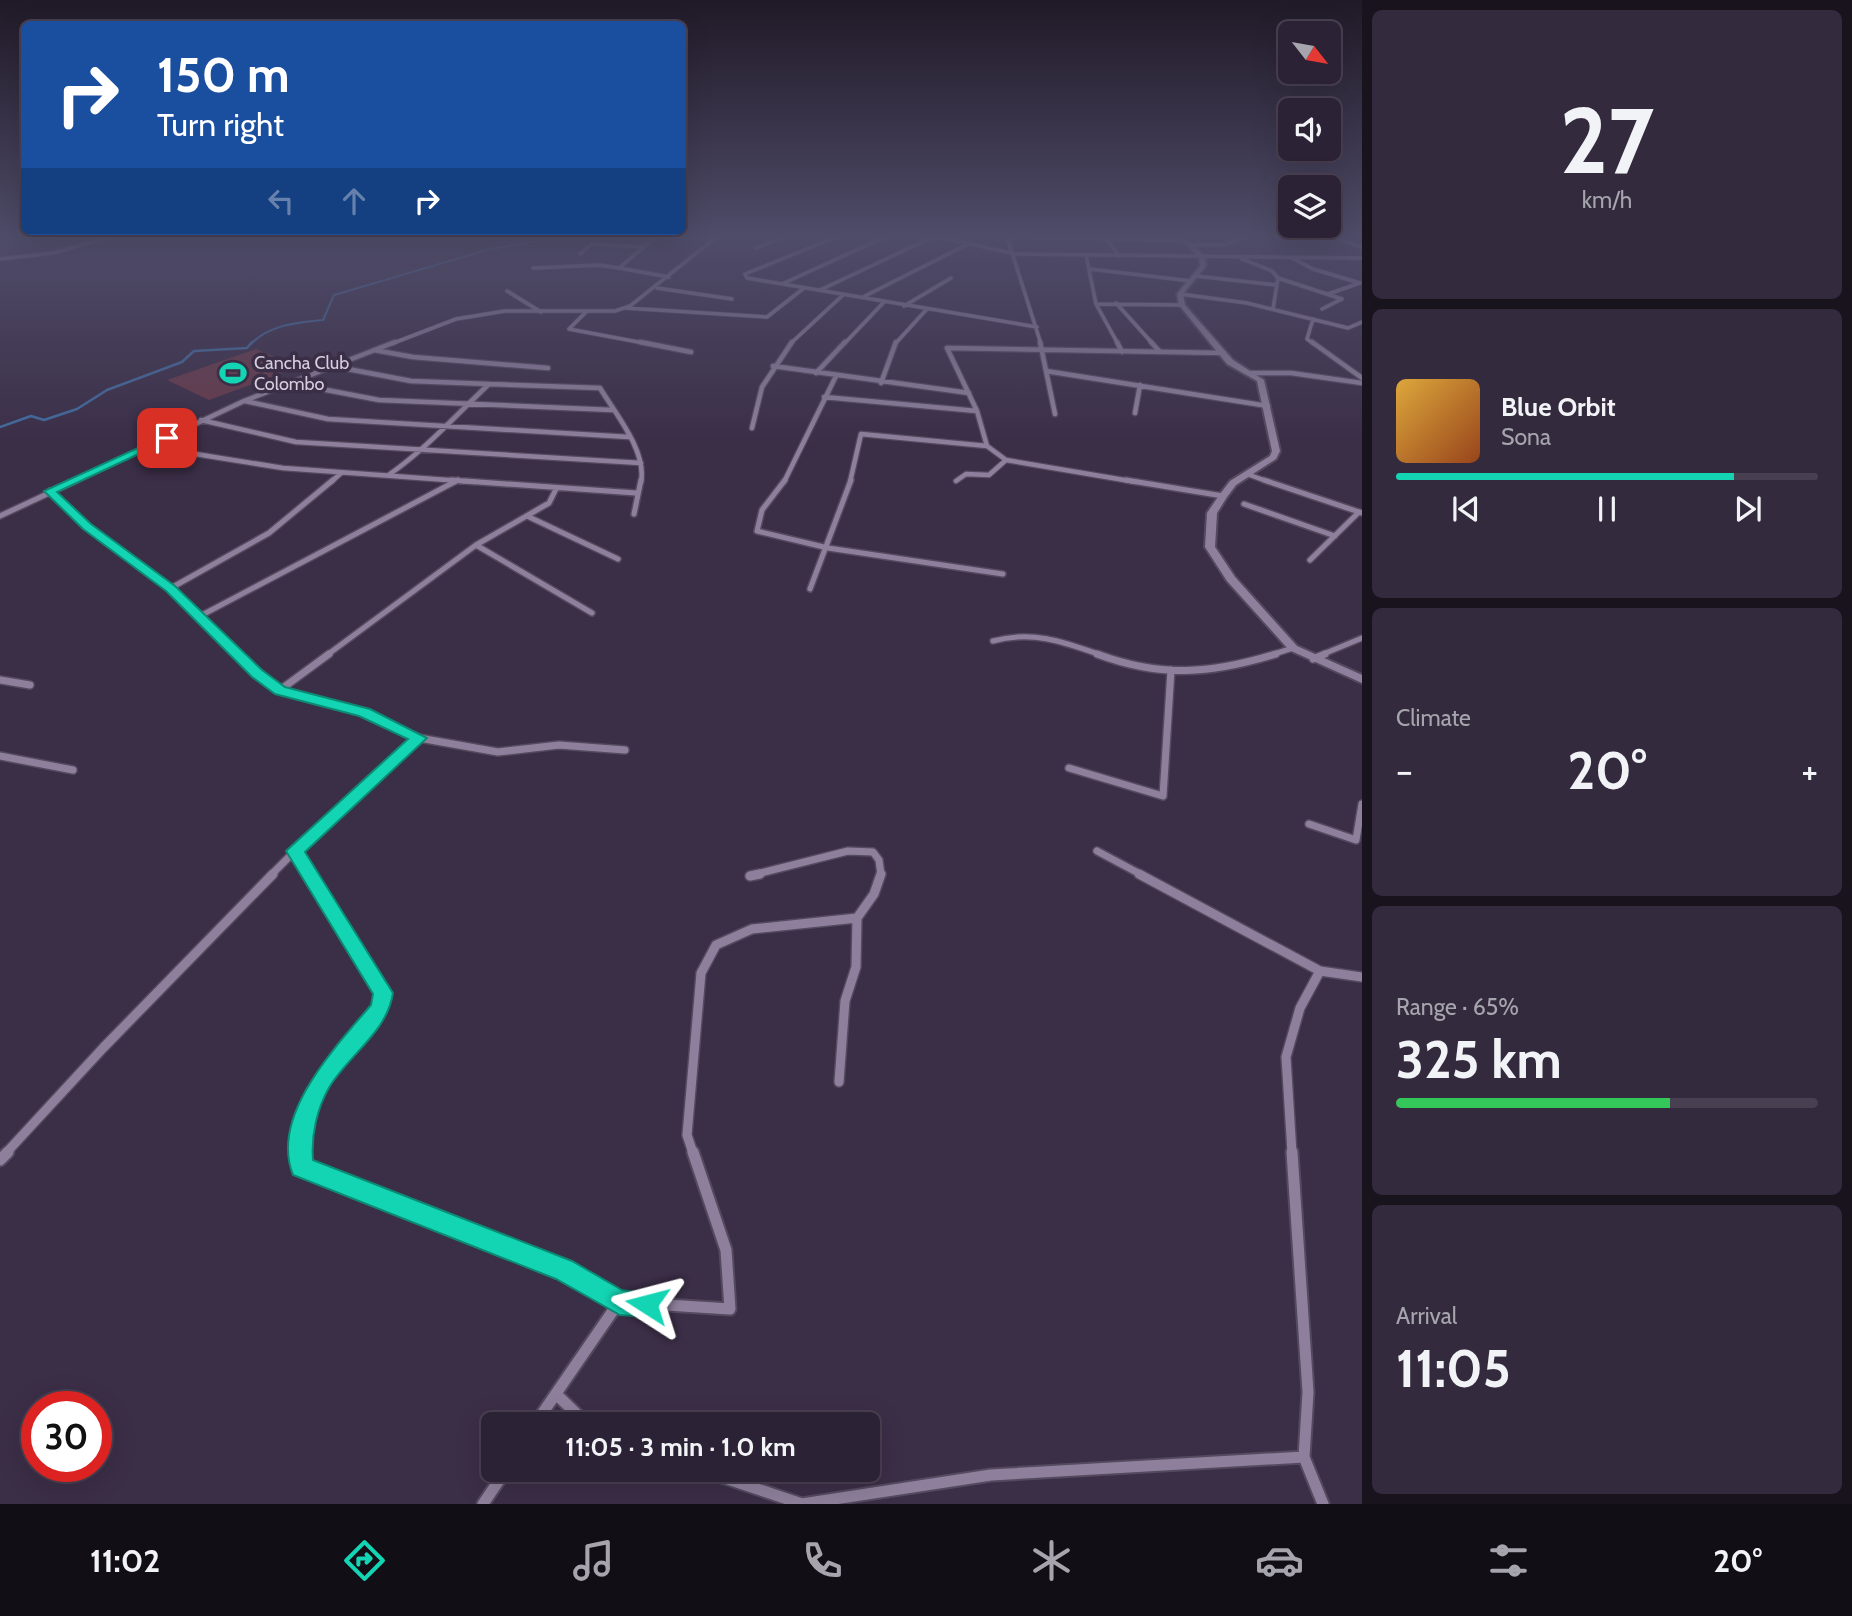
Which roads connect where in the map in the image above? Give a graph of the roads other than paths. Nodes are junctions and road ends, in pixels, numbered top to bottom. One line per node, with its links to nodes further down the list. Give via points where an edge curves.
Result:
1 (530, 305): 20 (street)
2 (630, 305): 15 (street)
3 (782, 305): 15 (street, via 767,317)
4 (831, 305): 31 (street, via 801,330)
5 (881, 305): 34 (street)
6 (899, 305): 14 (street)
7 (1030, 305): 23 (street)
8 (1097, 305): 27 (street)
9 (1118, 305): 28 (street)
10 (1182, 305): 29 (street)
11 (1249, 305): 16 (street)
12 (1274, 305): 16 (street)
13 (1330, 305): 17 (street)
14 (903, 306): 18 (street)
15 (626, 308): 19 (street)
16 (1273, 309): 21 (street)
17 (1322, 309)
18 (926, 310): 23 (street); 39 (street, via 894,345)
19 (586, 312): 20 (street); 26 (street, via 569,329)
20 (542, 313): 24 (street, via 473,314)
21 (1313, 319): 22 (street, via 1348,328); 37 (street, via 1307,339)
22 (1362, 322)
23 (1037, 327): 25 (street)
24 (373, 350): 30 (street); 32 (street)
25 (1042, 350): 27 (street); 33 (street); 42 (street, via 947,348)
26 (691, 352)
27 (1122, 352): 28 (street)
28 (1160, 352): 29 (street)
29 (1224, 353): 35 (street)
30 (332, 366): 38 (street); 40 (street, via 411,381)
31 (773, 366): 34 (street); 53 (street, via 758,390)
32 (548, 368)
33 (1046, 372): 41 (street); 50 (street)
34 (816, 373): 36 (street)
35 (1250, 373): 37 (street); 46 (street, via 1260,380)
36 (836, 376): 39 (street); 43 (street)
37 (1362, 381)
38 (288, 383): 44 (street); 45 (street, via 379,400)
39 (881, 383): 42 (street)
40 (489, 384): 45 (street); 47 (street, via 600,388)
41 (1140, 385): 46 (street); 49 (street)
42 (969, 393): 48 (street)
43 (824, 397): 48 (street); 76 (street, via 783,484 762,510 757,531)
44 (244, 401): 51 (street); 52 (street, via 328,419)
45 (466, 404): 47 (street); 52 (street)
46 (1268, 406): 62 (street, via 1276,451)
47 (613, 410): 54 (street)
48 (977, 411): 55 (street)
49 (1135, 413)
50 (1055, 414)
51 (201, 421): 56 (street); 57 (street, via 296,442)
52 (443, 426): 54 (street); 57 (street)
53 (752, 428)
54 (629, 437): 59 (street)
55 (986, 446): 58 (street); 76 (street, via 861,434 854,472)
56 (151, 447): 60 (street, via 283,468); 66 (street)
57 (423, 451): 59 (street); 61 (street)
58 (1006, 460): 64 (street, via 989,475 966,474); 68 (street)
59 (640, 463): 67 (street, via 643,470)
60 (341, 472): 61 (street); 80 (street, via 269,533)
61 (389, 474): 63 (street)
62 (1247, 474): 68 (street); 70 (street)
63 (458, 480): 65 (street); 83 (street)
64 (956, 481)
65 (556, 489): 67 (street); 73 (street, via 549,503)
66 (50, 491): 72 (street); 80 (street, via 87,527)
67 (636, 493): 71 (street)
68 (1223, 496): 86 (street, via 1212,513 1210,547 1218,563)
69 (1244, 504): 74 (street)
70 (1361, 513): 74 (street)
71 (634, 514)
72 (0, 516)
73 (527, 516): 75 (street); 77 (street)
74 (1335, 536): 78 (street)
75 (476, 545): 82 (street); 92 (street)
76 (828, 548): 79 (street); 81 (street)
77 (618, 559)
78 (1310, 560)
79 (1003, 574)
80 (171, 588): 83 (street)
81 (810, 589)
82 (592, 613)
83 (202, 615): 92 (street, via 257,673)
84 (1362, 638): 87 (street)
85 (993, 641): 88 (street, via 1008,634 1039,636 1152,670)
86 (1293, 648): 87 (street); 88 (street, via 1216,669)
87 (1313, 659): 89 (street)
88 (1171, 670): 96 (street, via 1163,796)
89 (1362, 679)
90 (0, 680): 91 (street)
91 (30, 685)
92 (280, 690): 93 (street, via 365,713)
93 (419, 738): 94 (street, via 498,752 559,745); 100 (street)
94 (625, 750)
95 (0, 756): 97 (street)
96 (1069, 768)
97 (73, 770)
98 (1362, 804): 99 (street, via 1356,841)
99 (1309, 824)
100 (295, 851): 107 (street); 108 (street, via 383,993 381,1009 321,1081 300,1135 302,1167 564,1269)
101 (1097, 851): 104 (street)
102 (750, 876): 103 (street, via 848,851 873,852 881,860 882,873 873,897)
103 (857, 918): 106 (street, via 856,967 845,1001); 108 (street, via 752,929 716,944 701,973 687,1135 726,1250 730,1310)
104 (1320, 971): 105 (street); 112 (street, via 1300,1008 1286,1057 1308,1392)
105 (1362, 977)
106 (839, 1082)
107 (0, 1160)
108 (620, 1302): 109 (street)
109 (556, 1394): 110 (street); 111 (street)
110 (543, 1412)
111 (575, 1412)
112 (1304, 1457): 114 (street, via 991,1475 802,1504); 116 (street)
113 (498, 1482): 115 (street)
114 (737, 1482)
115 (483, 1504)
116 (1323, 1504)

